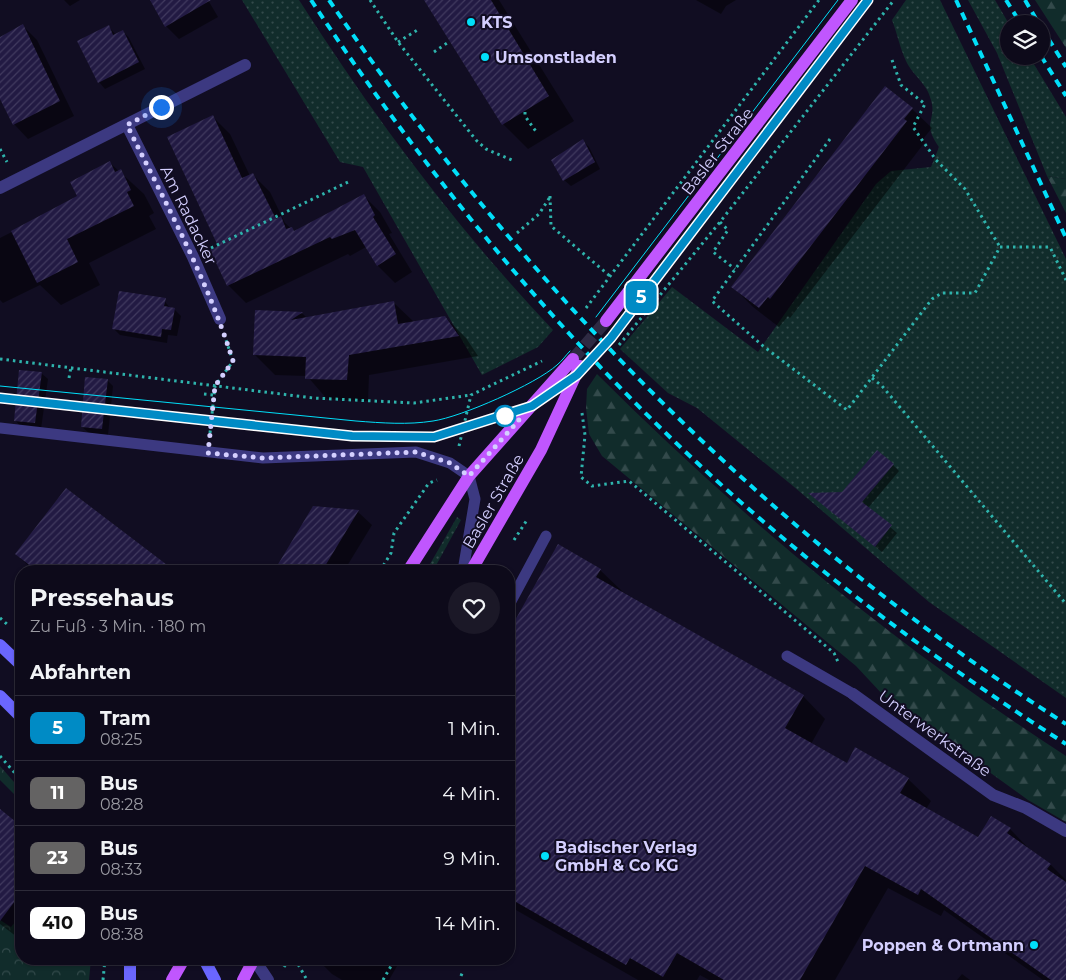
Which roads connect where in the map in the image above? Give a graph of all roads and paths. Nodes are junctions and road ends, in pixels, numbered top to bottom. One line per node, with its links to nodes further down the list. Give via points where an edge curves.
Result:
1 (370, 0): 7 (path)
2 (819, 0): 23 (path)
3 (852, 0): 27 (main road, Basler Straße)
4 (894, 0): 18 (path)
5 (419, 29): 7 (path)
6 (450, 41): 8 (path)
7 (398, 42): 15 (path, via 476,140 486,149)
8 (434, 52)
9 (892, 60): 20 (path, via 901,85 925,104 913,126 936,160 965,189)
10 (245, 66): 12 (street)
11 (525, 112): 13 (path)
12 (127, 125): 17 (street); 21 (street, Am Radacker)
13 (537, 134)
14 (830, 139): 22 (path)
15 (514, 161)
16 (348, 182): 21 (path)
17 (0, 188)
18 (720, 222): 22 (path, via 728,230 713,252); 28 (path)
19 (517, 233): 23 (path, via 539,214 550,196 552,226)
20 (1000, 247): 24 (path, via 1050,247); 33 (path, via 975,293 942,293 932,299)
21 (193, 257): 26 (street, Am Radacker)
22 (735, 269): 33 (path, via 712,301 786,364 847,410)
23 (611, 276): 25 (path)
24 (1066, 280)
25 (586, 308)
26 (220, 319): 34 (path, via 233,361)
27 (606, 321)
28 (619, 345)
29 (0, 359): 31 (path)
30 (546, 360): 37 (path)
31 (71, 367): 32 (path); 34 (path)
32 (69, 378)
33 (872, 378): 49 (path)
34 (215, 386): 36 (path); 37 (path, via 313,398 414,403)
35 (204, 394): 36 (path)
36 (214, 395): 40 (path)
37 (471, 395): 41 (path, via 464,429)
38 (581, 407): 53 (path, via 585,435 581,477 592,486 629,481 834,653)
39 (0, 428): 40 (lane)
40 (208, 453): 41 (lane, via 263,458 416,452)
41 (450, 463): 42 (lane); 44 (path, via 439,480 429,483 394,533 391,553)
42 (469, 476): 45 (main road, Basler Straße); 46 (lane, via 475,499); 47 (main road, Basler Straße, via 577,362 540,450)
43 (546, 536): 48 (lane)
44 (384, 565)
45 (412, 565)
46 (464, 565)
47 (474, 565)
48 (515, 594)
49 (1066, 604)
50 (0, 645): 52 (main road)
51 (787, 656): 53 (lane, Unterwerkstraße)
52 (15, 659)
53 (853, 694): 58 (street, Unterwerkstraße, via 993,795 1026,808)
54 (0, 696): 55 (main road)
55 (15, 711)
56 (0, 756): 57 (path)
57 (15, 773)
58 (1066, 831)
59 (104, 965): 69 (path)
60 (130, 965): 70 (main road)
61 (181, 965): 71 (main road)
62 (207, 965): 72 (main road)
63 (251, 965): 73 (main road)
64 (258, 965): 74 (street)
65 (299, 965): 75 (path)
66 (391, 965): 76 (path)
67 (463, 971): 68 (path)
68 (460, 976)
69 (103, 980)
70 (130, 980)
71 (172, 980)
72 (215, 980)
73 (243, 980)
74 (268, 980)
75 (307, 980)
76 (382, 980)

